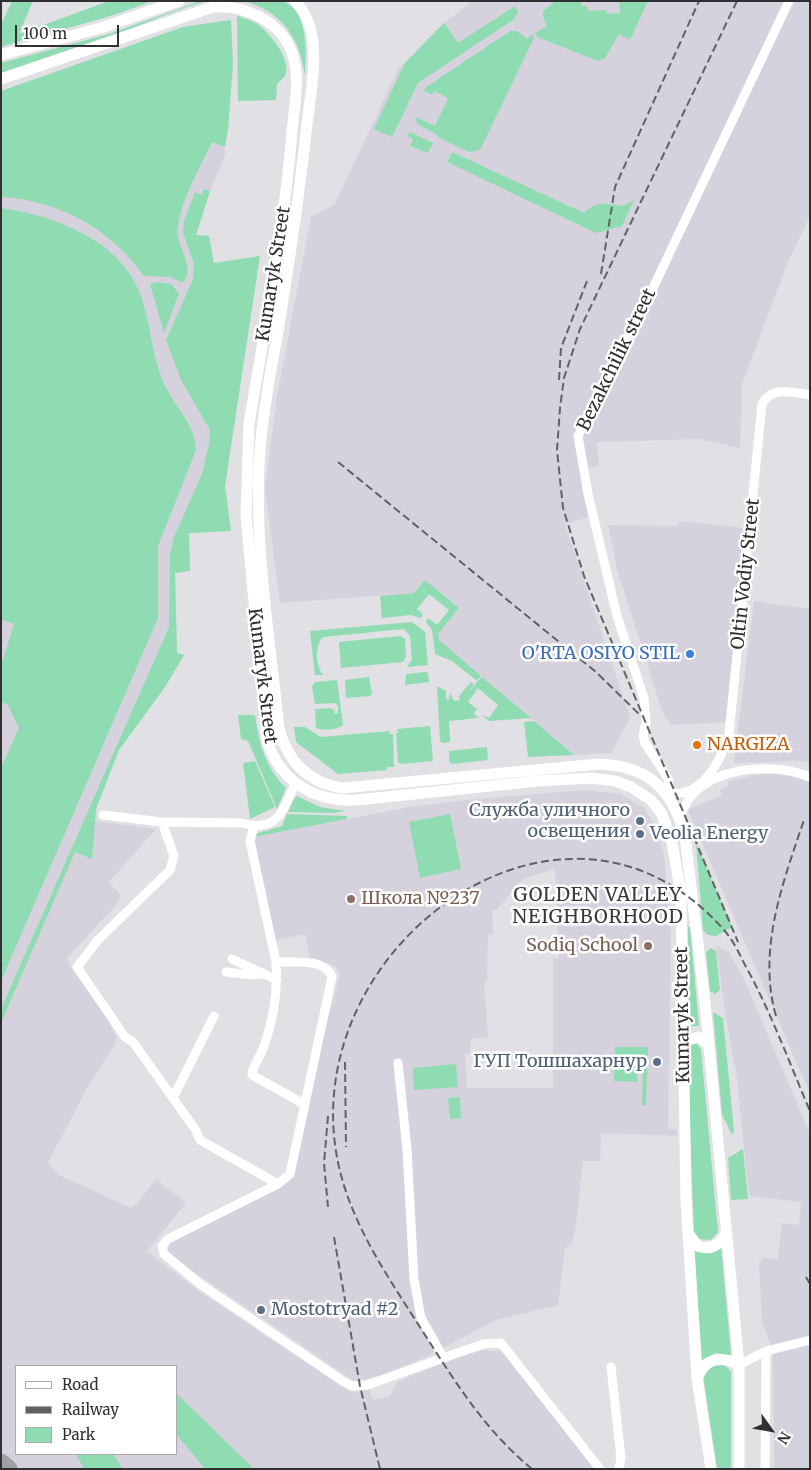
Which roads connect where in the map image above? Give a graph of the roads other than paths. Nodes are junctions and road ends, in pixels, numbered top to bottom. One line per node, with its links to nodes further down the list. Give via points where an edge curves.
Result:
1 (179, 1): 5 (main road, via 104,27)
2 (295, 1): 8 (main road, Kumaryk Street, via 305,13 314,52)
3 (790, 1): 18 (street, Bezakchilik street, via 653,288 578,436 588,494 617,616 644,698 645,744 669,780)
4 (235, 4): 6 (main road, Kumaryk Street, via 202,9); 7 (main road, Kumaryk Street, via 275,28 290,48 295,63 287,195)
5 (1, 54)
6 (1, 79)
7 (278, 252): 8 (main road); 11 (main road, Kumaryk Street, via 246,453 246,516)
8 (290, 254): 10 (main road, Kumaryk Street, via 260,451 259,513)
9 (810, 395): 12 (street, Oltin Vodiy Street, via 775,392 762,404 732,718 728,739)
10 (268, 622): 11 (main road); 16 (main road, Kumaryk Street, via 279,729 288,753 300,769 323,783 343,788)
11 (254, 623): 15 (main road, Kumaryk Street, via 267,741 276,762)
12 (718, 758): 13 (street, via 720,768); 17 (street, Oltin Vodiy Street)
13 (729, 774): 14 (street, via 762,768); 17 (street)
14 (810, 777)
15 (295, 784): 16 (main road, Kumaryk Street, via 318,796 345,800); 22 (street, via 275,820 266,826)
16 (439, 786): 18 (main road, Kumaryk Street, via 608,764 640,773); 24 (main road, Kumaryk Street, via 592,778 631,787 651,800 666,820 676,865)
17 (698, 788): 18 (street, via 683,793); 20 (street, Oltin Vodiy Street, via 686,803)
18 (666, 792): 20 (main road, Kumaryk Street)
19 (103, 815): 21 (street)
20 (680, 819): 23 (main road, Kumaryk Street, via 688,852)
21 (162, 822): 22 (street); 34 (street, via 174,856 170,870 98,940 77,967 125,1037 133,1042)
22 (254, 826): 26 (street, via 250,841)
23 (695, 916): 24 (main road); 32 (main road, Kumaryk Street)
24 (682, 918): 31 (main road, Kumaryk Street)
25 (232, 959): 28 (street)
26 (276, 962): 29 (street); 35 (street, via 320,965 328,969 332,978)
27 (226, 972): 28 (street)
28 (262, 974): 29 (street)
29 (277, 980): 35 (street, via 269,1032 252,1074)
30 (214, 1016): 34 (street)
31 (682, 1042): 32 (main road, via 698,1037); 37 (main road, Kumaryk Street)
32 (708, 1044): 38 (main road, Kumaryk Street)
33 (398, 1064): 41 (street, via 407,1149 414,1279 422,1318)
34 (173, 1098): 36 (street, via 201,1141)
35 (304, 1104): 36 (street, via 290,1174)
36 (278, 1184): 41 (street, via 173,1236 163,1244 163,1252 200,1284 351,1385 365,1386)
37 (687, 1231): 38 (main road, via 695,1243 705,1248 716,1246); 44 (main road, Kumaryk Street)
38 (726, 1233): 42 (main road, Kumaryk Street)
39 (810, 1340): 40 (street)
40 (762, 1353): 42 (street); 49 (street, via 766,1366)
41 (443, 1357): 45 (street, via 490,1342 502,1344)
42 (739, 1365): 44 (main road, via 722,1359 710,1361); 48 (main road, Kumaryk Street)
43 (611, 1367): 46 (street, via 621,1458)
44 (697, 1378): 47 (main road, Kumaryk Street)
45 (600, 1469)
46 (619, 1469)
47 (711, 1469)
48 (740, 1469)
49 (765, 1469)

